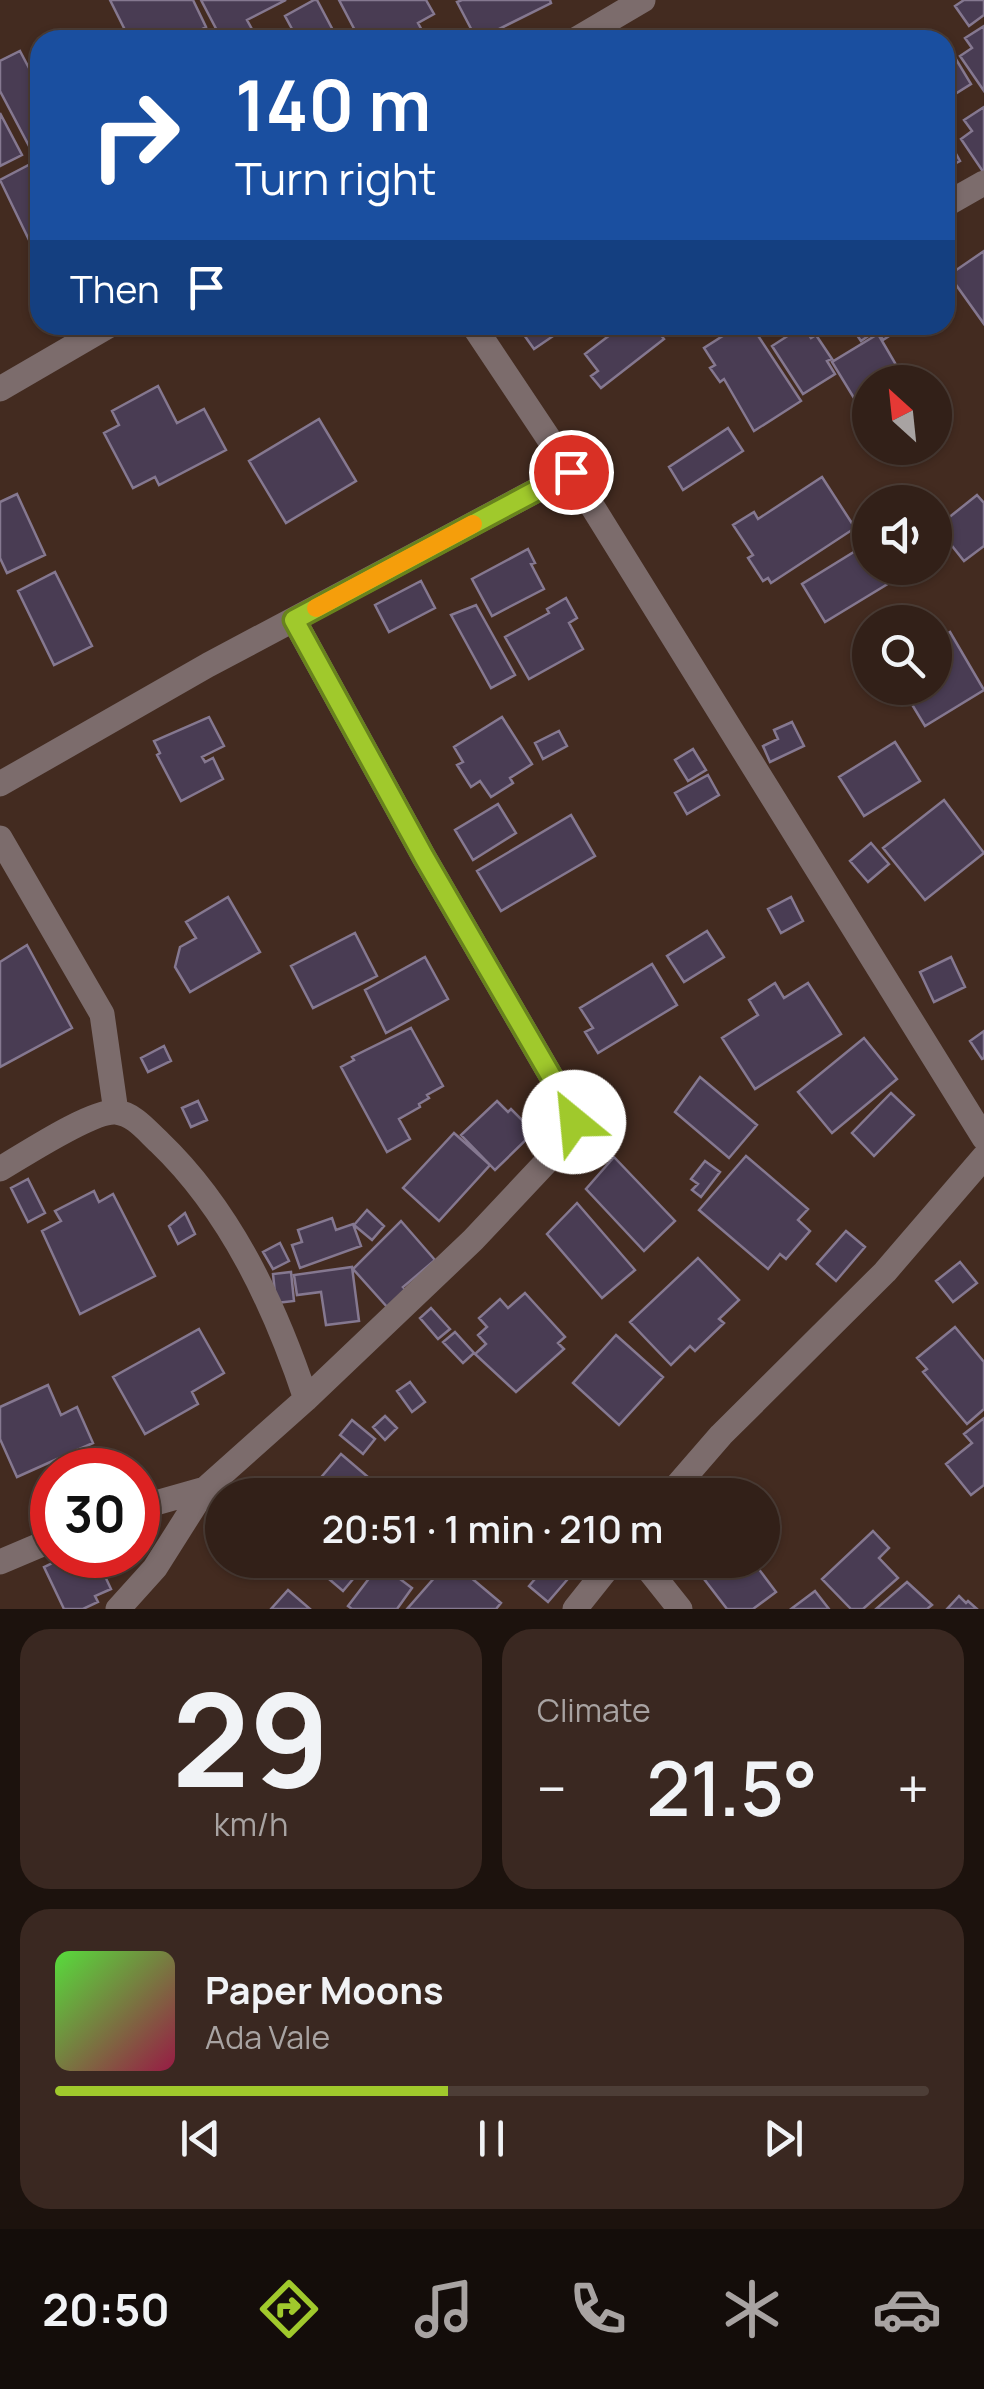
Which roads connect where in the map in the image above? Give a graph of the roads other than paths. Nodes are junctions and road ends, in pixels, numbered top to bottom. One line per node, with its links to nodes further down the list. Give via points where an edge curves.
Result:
1 (643, 0): 2 (street)
2 (592, 30)
3 (984, 182): 4 (street)
4 (955, 199)
5 (93, 335): 7 (street)
6 (480, 335): 8 (street)
7 (0, 389)
8 (571, 472): 9 (street); 13 (street)
9 (294, 620): 10 (street); 16 (street, via 574,1122 567,1140 518,1194)
10 (0, 784)
11 (0, 838): 12 (street, via 102,1014)
12 (116, 1112): 15 (street, via 94,1116); 16 (street, via 135,1119 188,1170 267,1296)
13 (984, 1138)
14 (984, 1158): 18 (street, via 885,1272)
15 (0, 1168)
16 (306, 1398): 17 (street)
17 (217, 1478)
18 (683, 1478)
19 (205, 1489): 20 (street); 25 (street, via 155,1568)
20 (160, 1502)
21 (30, 1549): 22 (street)
22 (0, 1562)
23 (600, 1578): 26 (street)
24 (655, 1578): 27 (street)
25 (118, 1609)
26 (575, 1609)
27 (680, 1609)

